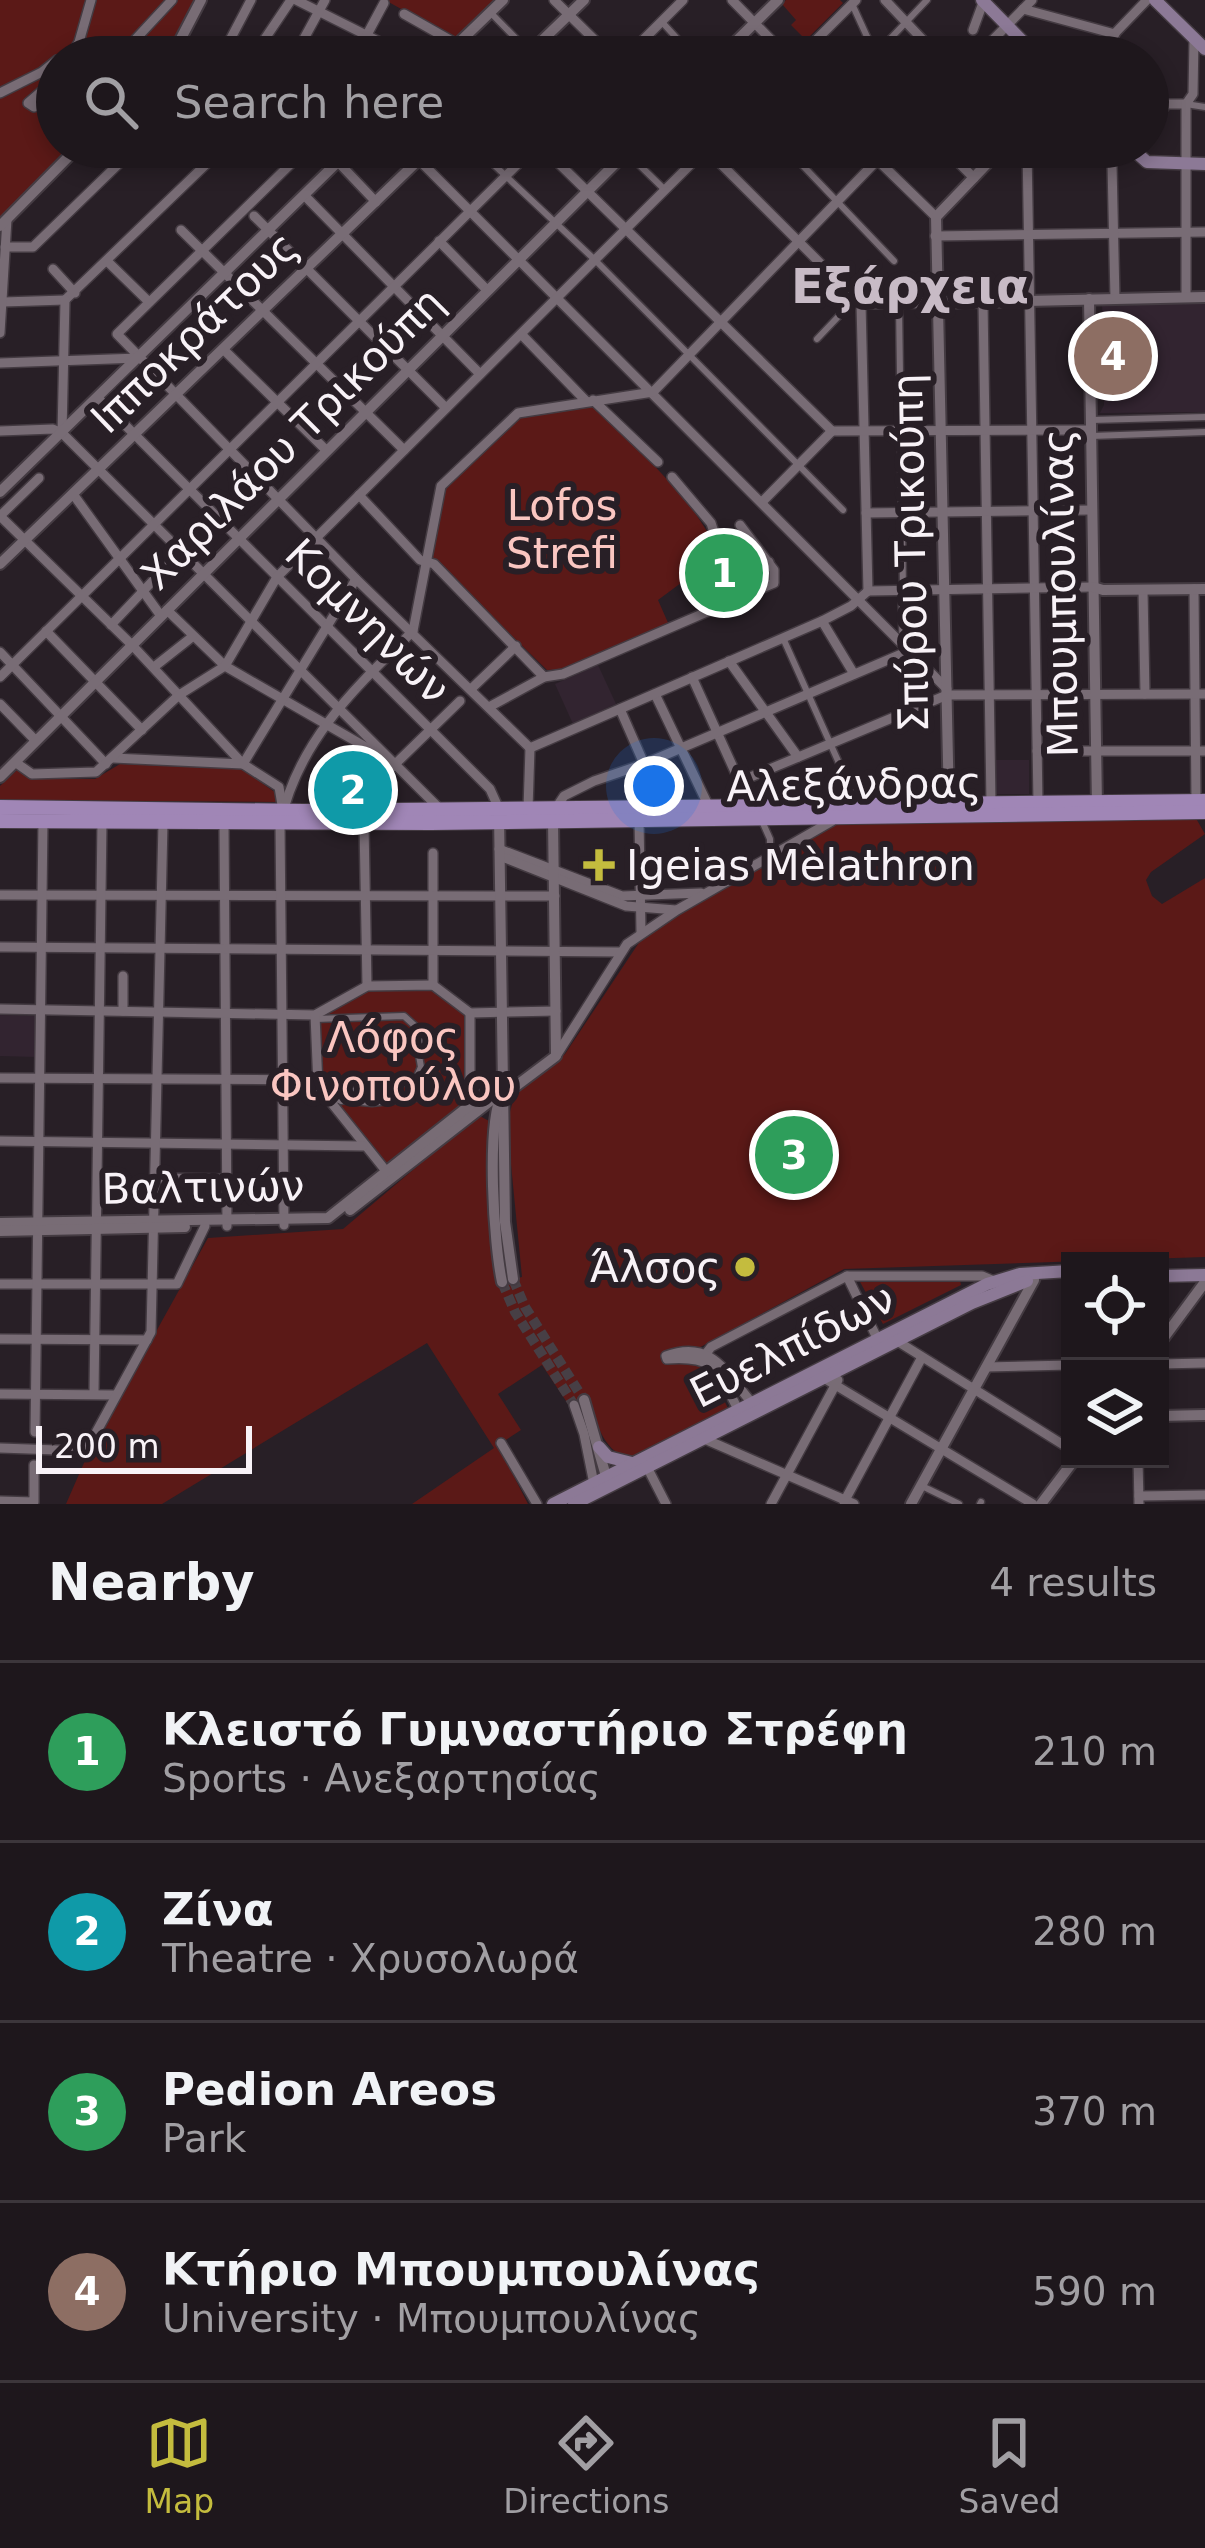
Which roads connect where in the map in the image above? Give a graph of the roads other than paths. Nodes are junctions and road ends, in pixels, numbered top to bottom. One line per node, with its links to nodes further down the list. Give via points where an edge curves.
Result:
1 (92, 0): 31 (street)
2 (172, 0): 32 (street)
3 (201, 0): 33 (street)
4 (251, 0): 34 (street)
5 (293, 0): 19 (street); 35 (street)
6 (502, 0): 21 (street)
7 (554, 0): 23 (street)
8 (584, 0): 23 (street)
9 (683, 0): 24 (street)
10 (732, 0): 26 (street)
11 (778, 0): 26 (street)
12 (885, 0): 25 (street)
13 (928, 0): 25 (street)
14 (983, 0): 27 (main road); 28 (street)
15 (1032, 0): 20 (street)
16 (1151, 0): 29 (street); 52 (main road)
17 (851, 2): 46 (street); 47 (street)
18 (384, 4): 30 (street)
19 (321, 5): 30 (street); 36 (street)
20 (1023, 9): 27 (street); 29 (street)
21 (490, 12): 38 (street); 39 (street)
22 (404, 14): 37 (street)
23 (568, 15): 40 (street); 41 (street)
24 (661, 21): 42 (street); 43 (street)
25 (906, 21): 48 (street); 49 (street)
26 (754, 22): 44 (street); 45 (street)
27 (1007, 26): 50 (street); 51 (main road)
28 (973, 30)
29 (1114, 34)
30 (368, 35)
31 (81, 36)
32 (139, 36)
33 (182, 36)
34 (232, 36)
35 (267, 36)
36 (305, 36)
37 (431, 36)
38 (467, 36)
39 (512, 36)
40 (549, 36)
41 (590, 36)
42 (646, 36)
43 (675, 36)
44 (740, 36)
45 (768, 36)
46 (819, 36)
47 (866, 36)
48 (893, 36)
49 (920, 36)
50 (997, 36)
51 (1017, 36)
52 (1200, 40): 56 (street)
53 (36, 75): 54 (street)
54 (0, 93)
55 (1169, 104): 56 (street)
56 (1186, 104): 57 (street); 59 (street)
57 (1205, 107)
58 (1169, 163): 59 (main road)
59 (1185, 164): 60 (main road); 99 (street)
60 (1205, 164)
61 (57, 168): 93 (street)
62 (114, 168): 106 (street, via 33,247)
63 (202, 168): 110 (street)
64 (286, 168): 107 (street)
65 (332, 168): 87 (street)
66 (344, 168): 89 (street)
67 (411, 168): 89 (street, Ιπποκράτους)
68 (427, 168): 90 (street)
69 (496, 168): 83 (street)
70 (515, 168): 83 (street)
71 (561, 168): 86 (street)
72 (609, 168): 86 (street, Χαριλάου Τρικούπη)
73 (645, 168): 85 (street)
74 (686, 168): 85 (street)
75 (725, 168): 105 (street)
76 (806, 168): 88 (street)
77 (871, 168): 88 (street)
78 (885, 168): 92 (street)
79 (964, 168): 84 (street)
80 (983, 168): 84 (street)
81 (1027, 168): 98 (street)
82 (1112, 168): 102 (street)
83 (505, 177): 90 (street); 94 (street)
84 (974, 178): 92 (street)
85 (665, 190): 95 (street)
86 (587, 191): 94 (street, Χαριλάου Τρικούπη); 95 (street)
87 (304, 195): 97 (street); 101 (street)
88 (838, 201): 105 (street); 111 (street)
89 (376, 202): 101 (street, Ιπποκράτους)
90 (470, 211): 104 (street); 108 (street)
91 (254, 216): 97 (street)
92 (936, 217): 103 (street, Σπύρου Τρικούπη)
93 (4, 222): 106 (street)
94 (554, 223): 108 (street, Χαριλάου Τρικούπη); 109 (street)
95 (626, 229): 109 (street); 132 (street)
96 (181, 230): 107 (street)
97 (268, 230): 113 (street); 114 (street)
98 (1028, 232): 102 (street); 103 (street); 123 (street)
99 (1186, 232): 100 (street); 102 (street); 120 (street)
100 (1205, 232)
101 (344, 233): 113 (street, Ιπποκράτους); 115 (street)
102 (1112, 233): 122 (street)
103 (935, 236): 128 (street, Σπύρου Τρικούπη)
104 (439, 241): 115 (street); 116 (street)
105 (797, 243): 126 (street); 132 (street)
106 (5, 247): 124 (street)
107 (202, 250): 114 (street); 125 (street)
108 (519, 260): 116 (street, Χαριλάου Τρικούπη); 118 (street)
109 (595, 260): 118 (street); 138 (street)
110 (107, 261): 117 (street); 125 (street)
111 (894, 261)
112 (52, 269): 117 (street)
113 (307, 269): 130 (street, Ιπποκράτους); 131 (street)
114 (225, 273): 130 (street); 139 (street)
115 (394, 286): 131 (street); 134 (street)
116 (487, 290): 134 (street, Χαριλάου Τρικούπη)
117 (70, 297): 124 (street); 140 (street)
118 (557, 297): 135 (street); 145 (street)
119 (1205, 297): 120 (street)
120 (1186, 298): 122 (street)
121 (1089, 299): 122 (street); 123 (street); 153 (street, Μπουμπουλίνας)
122 (1115, 299)
123 (1028, 301): 127 (street); 154 (street)
124 (3, 302): 133 (street)
125 (149, 302): 139 (street, via 117,334)
126 (858, 302): 129 (street); 136 (street); 162 (street)
127 (983, 302): 128 (street); 157 (street)
128 (937, 303): 129 (street); 159 (street, Σπύρου Τρικούπη)
129 (899, 304): 158 (street)
130 (263, 311): 137 (street, Ιπποκράτους); 142 (street)
131 (358, 322): 142 (street); 143 (street)
132 (722, 323): 138 (street); 156 (street)
133 (0, 333)
134 (442, 334): 143 (street, Χαριλάου Τρικούπη); 144 (street)
135 (521, 334): 144 (street); 148 (street)
136 (818, 338)
137 (223, 349): 146 (street, Ιπποκράτους); 149 (street)
138 (691, 356): 145 (street); 169 (street)
139 (139, 358): 140 (street); 146 (street); 147 (street)
140 (63, 360): 141 (street); 161 (street)
141 (0, 363)
142 (316, 363): 149 (street); 151 (street)
143 (408, 371): 150 (street); 151 (street, Χαριλάου Τρικούπη)
144 (480, 374): 150 (street)
145 (653, 392): 148 (street); 178 (street)
146 (176, 395): 163 (street, Ιπποκράτους); 164 (street)
147 (98, 398): 161 (street); 163 (street, Κομνηνών)
148 (590, 400): 167 (street); 194 (street, via 518,413 441,487)
149 (277, 402): 164 (street); 166 (street)
150 (446, 408): 165 (street)
151 (366, 412): 165 (street); 166 (street, Χαριλάου Τρικούπη)
152 (1205, 417): 153 (street)
153 (1091, 429): 154 (street); 160 (street); 181 (street, Μπουμπουλίνας)
154 (1031, 430): 157 (street); 180 (street)
155 (0, 431): 161 (street)
156 (832, 431): 162 (street); 169 (street)
157 (985, 431): 159 (street); 182 (street)
158 (902, 432): 159 (street); 162 (street); 184 (street)
159 (940, 432): 185 (street, Σπύρου Τρικούπη)
160 (1205, 432)
161 (62, 433): 168 (street); 170 (street)
162 (866, 433): 183 (street)
163 (135, 434): 170 (street, Ιπποκράτους); 172 (street, Κομνηνών)
164 (229, 450): 172 (street); 177 (street)
165 (404, 450): 175 (street)
166 (327, 451): 177 (street, Χαριλάου Τρικούπη)
167 (658, 462)
168 (28, 466): 174 (street); 186 (street, via 40,479)
169 (800, 466): 178 (street); 179 (street)
170 (98, 469): 176 (street, Ιπποκράτους); 187 (street)
171 (672, 477): 195 (street, via 712,523 721,554)
172 (190, 489): 187 (street); 190 (street, Κομνηνών)
173 (53, 492): 176 (street)
174 (0, 493)
175 (358, 495): 189 (street); 194 (street)
176 (69, 498): 191 (street, Ιπποκράτους); 193 (street)
177 (279, 500): 189 (street); 190 (street, Χαριλάου Τρικούπη)
178 (763, 501): 208 (street)
179 (843, 510)
180 (1032, 510): 181 (street); 182 (street); 201 (street)
181 (1092, 510): 200 (street, Μπουμπουλίνας)
182 (987, 512): 185 (street); 203 (street)
183 (866, 513): 184 (street); 208 (street)
184 (903, 513): 185 (street); 205 (street)
185 (942, 513): 202 (street, Σπύρου Τρικούπη)
186 (0, 516): 191 (street)
187 (154, 524): 192 (street); 193 (street)
188 (740, 525): 195 (street)
189 (317, 537): 198 (street); 199 (street)
190 (239, 538): 197 (street, Χαριλάου Τρικούπη); 198 (street, Κομνηνών)
191 (25, 540): 196 (street, Ιπποκράτους); 209 (street)
192 (182, 550): 197 (street); 207 (street)
193 (120, 559): 207 (street); 209 (street)
194 (427, 562): 215 (street); 221 (street)
195 (769, 562): 231 (street, via 774,583)
196 (0, 564)
197 (205, 573): 210 (street, Χαριλάου Τρικούπη); 211 (street)
198 (277, 578): 211 (street); 214 (street, Κομνηνών)
199 (356, 579): 214 (street); 215 (street)
200 (1093, 587): 201 (street); 206 (street); 241 (street, Μπουμπουλίνας)
201 (1034, 588): 203 (street); 240 (street)
202 (944, 589): 203 (street); 205 (street); 236 (street, Σπύρου Τρικούπη)
203 (989, 589): 239 (street)
204 (1199, 589): 206 (street); 219 (street)
205 (903, 590): 208 (street); 222 (street)
206 (1144, 590): 242 (street)
207 (143, 591): 210 (street); 213 (street)
208 (864, 595): 212 (street); 222 (street)
209 (82, 596): 213 (street); 216 (street)
210 (164, 613): 217 (street); 220 (street, Χαριλάου Τρικούπη)
211 (253, 620): 226 (street); 227 (street)
212 (822, 621): 218 (street); 230 (street)
213 (111, 625): 220 (street)
214 (326, 627): 227 (street); 229 (street, Κομνηνών)
215 (413, 631): 229 (street); 235 (street)
216 (46, 632): 225 (street); 234 (street)
217 (192, 637): 226 (street); 228 (street)
218 (783, 638): 224 (street); 238 (street)
219 (1200, 639): 243 (street)
220 (132, 645): 228 (street); 234 (street, Χαριλάου Τρικούπη)
221 (516, 646): 231 (street); 235 (street)
222 (907, 647): 230 (street); 236 (street)
223 (0, 652): 225 (street)
224 (729, 661): 233 (street); 251 (street)
225 (13, 665): 232 (street); 252 (street)
226 (224, 666): 244 (street); 245 (street)
227 (301, 667): 245 (street); 248 (street)
228 (154, 668): 244 (street)
229 (372, 671): 248 (street); 254 (street, Κομνηνών)
230 (854, 674): 238 (street)
231 (544, 676): 249 (street)
232 (0, 677)
233 (692, 677): 237 (street); 256 (street)
234 (95, 682): 252 (street, Χαριλάου Τρικούπη); 255 (street)
235 (471, 689): 249 (street)
236 (947, 692): 239 (street); 258 (street); 282 (street, Σπύρου Τρικούπη)
237 (655, 694): 250 (street); 260 (street)
238 (808, 694): 251 (street); 258 (street)
239 (989, 694): 240 (street); 275 (street)
240 (1036, 694): 241 (street); 261 (street)
241 (1095, 694): 242 (street); 262 (street, Μπουμπουλίνας)
242 (1145, 694): 243 (street)
243 (1200, 694): 263 (street)
244 (179, 695): 255 (street); 267 (street)
245 (282, 700): 253 (street); 267 (street)
246 (460, 701): 254 (street)
247 (0, 704): 257 (street)
248 (339, 704): 253 (street); 268 (street)
249 (489, 706): 259 (street)
250 (620, 709): 259 (street); 269 (street)
251 (766, 712): 256 (street); 264 (street)
252 (61, 716): 257 (street, Χαριλάου Τρικούπη); 265 (street)
253 (324, 726): 268 (street); 272 (street)
254 (430, 729): 268 (street); 273 (street, Κομνηνών)
255 (142, 730): 265 (street)
256 (718, 732): 260 (street); 271 (street)
257 (36, 741): 266 (street, Χαριλάου Τρικούπη)
258 (830, 744): 264 (street); 276 (street)
259 (530, 748): 286 (street)
260 (681, 748): 269 (street); 278 (street)
261 (1037, 751): 262 (street); 274 (street)
262 (1096, 751): 263 (street); 279 (street, Μπουμπουλίνας)
263 (1200, 751): 280 (street)
264 (798, 758): 271 (street)
265 (110, 761): 266 (street, via 94,773 32,774); 267 (street)
266 (15, 762): 270 (street, Χαριλάου Τρικούπη)
267 (243, 764): 272 (street)
268 (395, 764): 283 (street); 285 (street)
269 (644, 764): 277 (street); 286 (street, via 573,790)
270 (0, 777)
271 (741, 781): 287 (street)
272 (284, 787): 290 (street)
273 (490, 790): 284 (street); 288 (street, Κομνηνών)
274 (1038, 802): 275 (main road, Αλεξάνδρας); 279 (main road, Αλεξάνδρας)
275 (991, 803): 282 (main road, Αλεξάνδρας)
276 (857, 805): 282 (main road, Αλεξάνδρας); 287 (main road, Αλεξάνδρας)
277 (663, 807): 278 (main road, Αλεξάνδρας); 286 (main road, Αλεξάνδρας)
278 (709, 807): 287 (main road, Αλεξάνδρας)
279 (1096, 807): 280 (main road, Αλεξάνδρας); 282 (main road, Αλεξάνδρας)
280 (1203, 807)
281 (0, 808): 290 (main road, Αλεξάνδρας)
282 (949, 809): 289 (main road, Αλεξάνδρας)
283 (442, 810): 284 (main road, Αλεξάνδρας); 285 (main road, Αλεξάνδρας)
284 (478, 810): 288 (main road, Αλεξάνδρας)
285 (347, 811): 290 (main road, Αλεξάνδρας)
286 (545, 812): 288 (main road, Αλεξάνδρας); 288 (main road, Αλεξάνδρας); 292 (main road, Αλεξάνδρας); 301 (street)
287 (755, 812): 289 (main road, Αλεξάνδρας); 292 (main road, Αλεξάνδρας); 300 (street)
288 (499, 816): 297 (main road, Αλεξάνδρας); 298 (street)
289 (838, 817): 300 (street)
290 (282, 818): 296 (main road, Αλεξάνδρας); 297 (main road, Αλεξάνδρας); 308 (street)
291 (0, 820): 293 (main road, Αλεξάνδρας)
292 (639, 820): 313 (street)
293 (43, 821): 294 (main road, Αλεξάνδρας); 304 (street)
294 (102, 822): 295 (main road, Αλεξάνδρας); 305 (street)
295 (163, 823): 296 (main road, Αλεξάνδρας); 306 (street)
296 (224, 824): 307 (street)
297 (364, 824): 309 (street)
298 (500, 852): 301 (street); 311 (street)
299 (433, 853): 310 (street)
300 (770, 856): 302 (street)
301 (555, 874): 312 (street); 313 (street)
302 (706, 892): 313 (street); 314 (street)
303 (0, 895): 304 (street)
304 (42, 895): 305 (street); 317 (street)
305 (101, 895): 306 (street); 318 (street)
306 (162, 895): 307 (street); 319 (street)
307 (224, 895): 308 (street); 320 (street)
308 (281, 896): 309 (street); 321 (street)
309 (365, 896): 310 (street); 322 (street)
310 (432, 896): 311 (street); 323 (street)
311 (500, 896): 312 (street); 324 (street)
312 (555, 896): 325 (street)
313 (640, 902): 314 (street); 315 (street)
314 (677, 910): 315 (street)
315 (641, 932): 326 (street)
316 (0, 947): 317 (street)
317 (41, 948): 318 (street); 331 (street)
318 (100, 948): 319 (street); 332 (street)
319 (161, 949): 320 (street); 335 (street)
320 (225, 949): 321 (street); 338 (street)
321 (281, 950): 322 (street); 339 (street)
322 (367, 950): 323 (street); 329 (street)
323 (433, 951): 324 (street); 328 (street)
324 (501, 951): 325 (street); 337 (street)
325 (555, 952): 326 (street); 334 (street)
326 (619, 952): 343 (street)
327 (123, 976): 333 (street)
328 (433, 985): 329 (street); 336 (street)
329 (367, 986): 340 (street)
330 (0, 1009): 331 (street)
331 (41, 1010): 332 (street); 344 (street)
332 (99, 1011): 333 (street); 346 (street)
333 (123, 1011): 335 (street)
334 (556, 1011): 337 (street); 343 (street)
335 (160, 1012): 338 (street); 347 (street)
336 (470, 1012): 337 (street); 355 (street, via 470,1088)
337 (501, 1012): 351 (street)
338 (226, 1014): 339 (street); 348 (street)
339 (282, 1015): 340 (street); 349 (street)
340 (315, 1017): 342 (street, via 404,1016 425,1035); 350 (street)
341 (396, 1042): 342 (street)
342 (418, 1050): 354 (street, via 415,1081 345,1092)
343 (556, 1056): 351 (street, Βαλτινών)
344 (40, 1077): 345 (street); 346 (street); 358 (street)
345 (0, 1078)
346 (98, 1078): 347 (street); 359 (street)
347 (159, 1078): 348 (street); 360 (street)
348 (226, 1079): 349 (street); 361 (street)
349 (282, 1080): 350 (street); 362 (street)
350 (316, 1080): 353 (street)
351 (503, 1085): 355 (street, Βαλτινών); 355 (street); 356 (street); 356 (street, via 508,1281 496,1222)
352 (458, 1094): 354 (street)
353 (326, 1098): 354 (street); 363 (street)
354 (341, 1101)
355 (480, 1101): 356 (street); 364 (street, Βαλτινών)
356 (494, 1120)
357 (0, 1142): 358 (street)
358 (40, 1142): 359 (street); 373 (street)
359 (97, 1143): 360 (street); 370 (street)
360 (158, 1144): 361 (street); 365 (street)
361 (226, 1144): 362 (street); 366 (street)
362 (283, 1145): 363 (street); 367 (street)
363 (363, 1146): 364 (street)
364 (389, 1174): 367 (street, Βαλτινών, via 331,1224)
365 (157, 1178): 366 (street); 369 (street)
366 (226, 1179): 368 (street)
367 (284, 1222): 368 (street, Βαλτινών)
368 (227, 1223): 369 (street, Βαλτινών); 371 (street, Βαλτινών)
369 (156, 1224): 370 (street, Βαλτινών); 371 (street, Βαλτινών); 385 (street)
370 (96, 1226): 373 (street, Βαλτινών); 384 (street)
371 (205, 1226): 385 (street, via 178,1284)
372 (0, 1227): 373 (street, Βαλτινών)
373 (40, 1227): 383 (street)
374 (1046, 1271): 376 (main road, Ευελπίδων); 380 (street); 381 (main road, Ευελπίδων)
375 (1169, 1273): 377 (main road)
376 (1061, 1274)
377 (1205, 1275): 387 (street)
378 (847, 1276): 381 (street); 389 (street); 408 (street, via 704,1356 718,1360)
379 (1061, 1276): 380 (main road, Ευελπίδων)
380 (1034, 1280): 386 (main road, Ευελπίδων); 399 (street)
381 (994, 1281): 386 (main road, Ευελπίδων)
382 (0, 1284): 383 (street)
383 (38, 1284): 384 (street); 391 (street)
384 (95, 1284): 385 (street); 392 (street)
385 (154, 1284): 388 (street)
386 (969, 1298): 389 (main road, Ευελπίδων); 393 (main road, Ευελπίδων)
387 (1169, 1329)
388 (149, 1336): 392 (street); 406 (street)
389 (877, 1337): 408 (main road, Ευελπίδων)
390 (0, 1339): 391 (street)
391 (37, 1339): 392 (street); 405 (street)
392 (94, 1340): 403 (street)
393 (896, 1340): 394 (street); 397 (main road, Ευελπίδων)
394 (921, 1359): 402 (street); 411 (street)
395 (1205, 1363): 396 (street)
396 (1169, 1364)
397 (846, 1365): 400 (main road, Ευελπίδων); 401 (street)
398 (1061, 1365): 399 (street)
399 (986, 1366): 402 (street)
400 (822, 1377): 401 (street); 408 (main road, Ευελπίδων)
401 (836, 1385): 411 (street); 423 (street)
402 (974, 1389): 415 (street); 418 (street)
403 (94, 1393): 405 (street); 406 (street)
404 (0, 1394): 405 (street)
405 (36, 1394): 412 (street)
406 (115, 1395): 417 (street, via 86,1451)
407 (579, 1403): 416 (street); 425 (street)
408 (744, 1410): 413 (main road, Ευελπίδων)
409 (1205, 1415): 410 (street)
410 (1169, 1416)
411 (889, 1418): 418 (street); 430 (street)
412 (35, 1432)
413 (696, 1437): 420 (main road, Ευελπίδων); 423 (street)
414 (501, 1443): 431 (street)
415 (1061, 1443)
416 (599, 1447): 420 (main road); 425 (street)
417 (0, 1448)
418 (942, 1449): 424 (street); 438 (street)
419 (34, 1465): 429 (street)
420 (640, 1466): 425 (main road, Ευελπίδων); 434 (street)
421 (1067, 1468): 438 (street)
422 (1138, 1468): 427 (street)
423 (786, 1477): 430 (street); 435 (street)
424 (922, 1486): 436 (street); 437 (street)
425 (599, 1487): 432 (main road, Ευελπίδων); 433 (main road, Ευελπίδων)
426 (1205, 1495): 427 (street)
427 (1139, 1500)
428 (0, 1501): 429 (street)
429 (34, 1502)
430 (847, 1503)
431 (537, 1504)
432 (553, 1504)
433 (574, 1504)
434 (666, 1504)
435 (771, 1504)
436 (911, 1504)
437 (958, 1504)
438 (1037, 1504)

